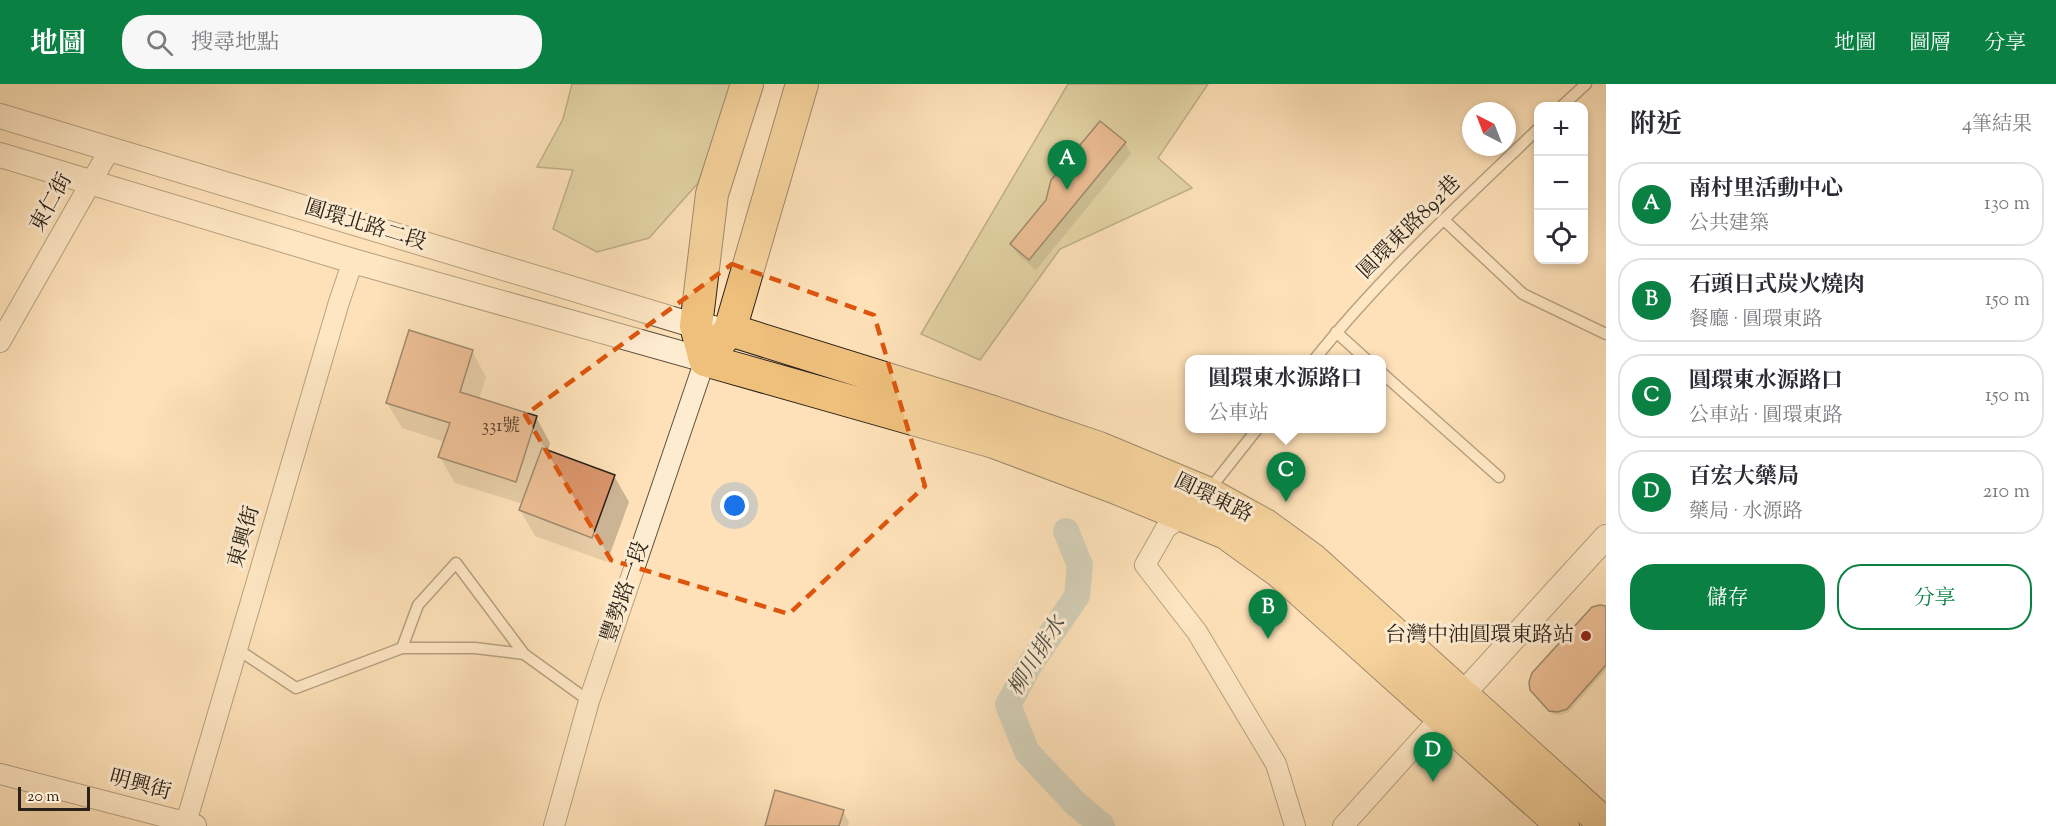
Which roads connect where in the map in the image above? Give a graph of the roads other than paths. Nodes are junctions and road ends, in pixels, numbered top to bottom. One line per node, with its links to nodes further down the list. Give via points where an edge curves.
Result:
1 (747, 84): 12 (main road, via 712,194)
2 (802, 84): 13 (main road, 豐勢路一段)
3 (1586, 84): 4 (lane)
4 (1566, 102)
5 (0, 116): 7 (street, 圓環北路二段)
6 (1534, 134): 10 (lane, 圓環東路892巷)
7 (110, 149): 9 (street, 東仁街); 12 (street, 圓環北路二段)
8 (0, 155): 9 (street, 圓環北路二段)
9 (91, 182): 11 (street, 圓環北路二段); 16 (street, 東仁街)
10 (1444, 220): 14 (lane, 圓環東路892巷); 15 (lane, via 1523,294)
11 (353, 261): 19 (street, 圓環北路二段); 27 (street, 東興街)
12 (696, 326): 13 (street, 圓環北路二段); 19 (main road)
13 (730, 330): 19 (main road, 豐勢路一段); 23 (main road, 圓環東路, via 1099,448)
14 (1336, 332): 17 (lane, 圓環東路892巷); 18 (lane)
15 (1606, 334)
16 (0, 342)
17 (1318, 355)
18 (1361, 355)
19 (705, 360): 24 (main road, 圓環東路, via 994,442); 29 (street, 豐勢路一段)
20 (1386, 377): 22 (lane)
21 (1255, 433): 23 (lane)
22 (1499, 477)
23 (1207, 493): 30 (main road, 圓環東路, via 1265,525 1313,560)
24 (1185, 515): 30 (main road, 圓環東路, via 1226,533); 35 (street, via 1166,528 1145,566 1197,632 1276,764)
25 (1606, 537): 30 (street)
26 (402, 648): 27 (lane, via 296,688); 28 (lane, via 475,648); 28 (lane, via 418,605 456,563)
27 (237, 649): 32 (street, 東興街)
28 (524, 654): 29 (lane)
29 (589, 701): 34 (street, 豐勢路一段)
30 (1451, 707): 33 (main road, 圓環東路); 36 (street); 37 (main road, 圓環東路)
31 (0, 774): 32 (street, 明興街)
32 (190, 825)
33 (1606, 825)
34 (554, 826)
35 (1295, 826)
36 (1343, 826)
37 (1563, 826)

